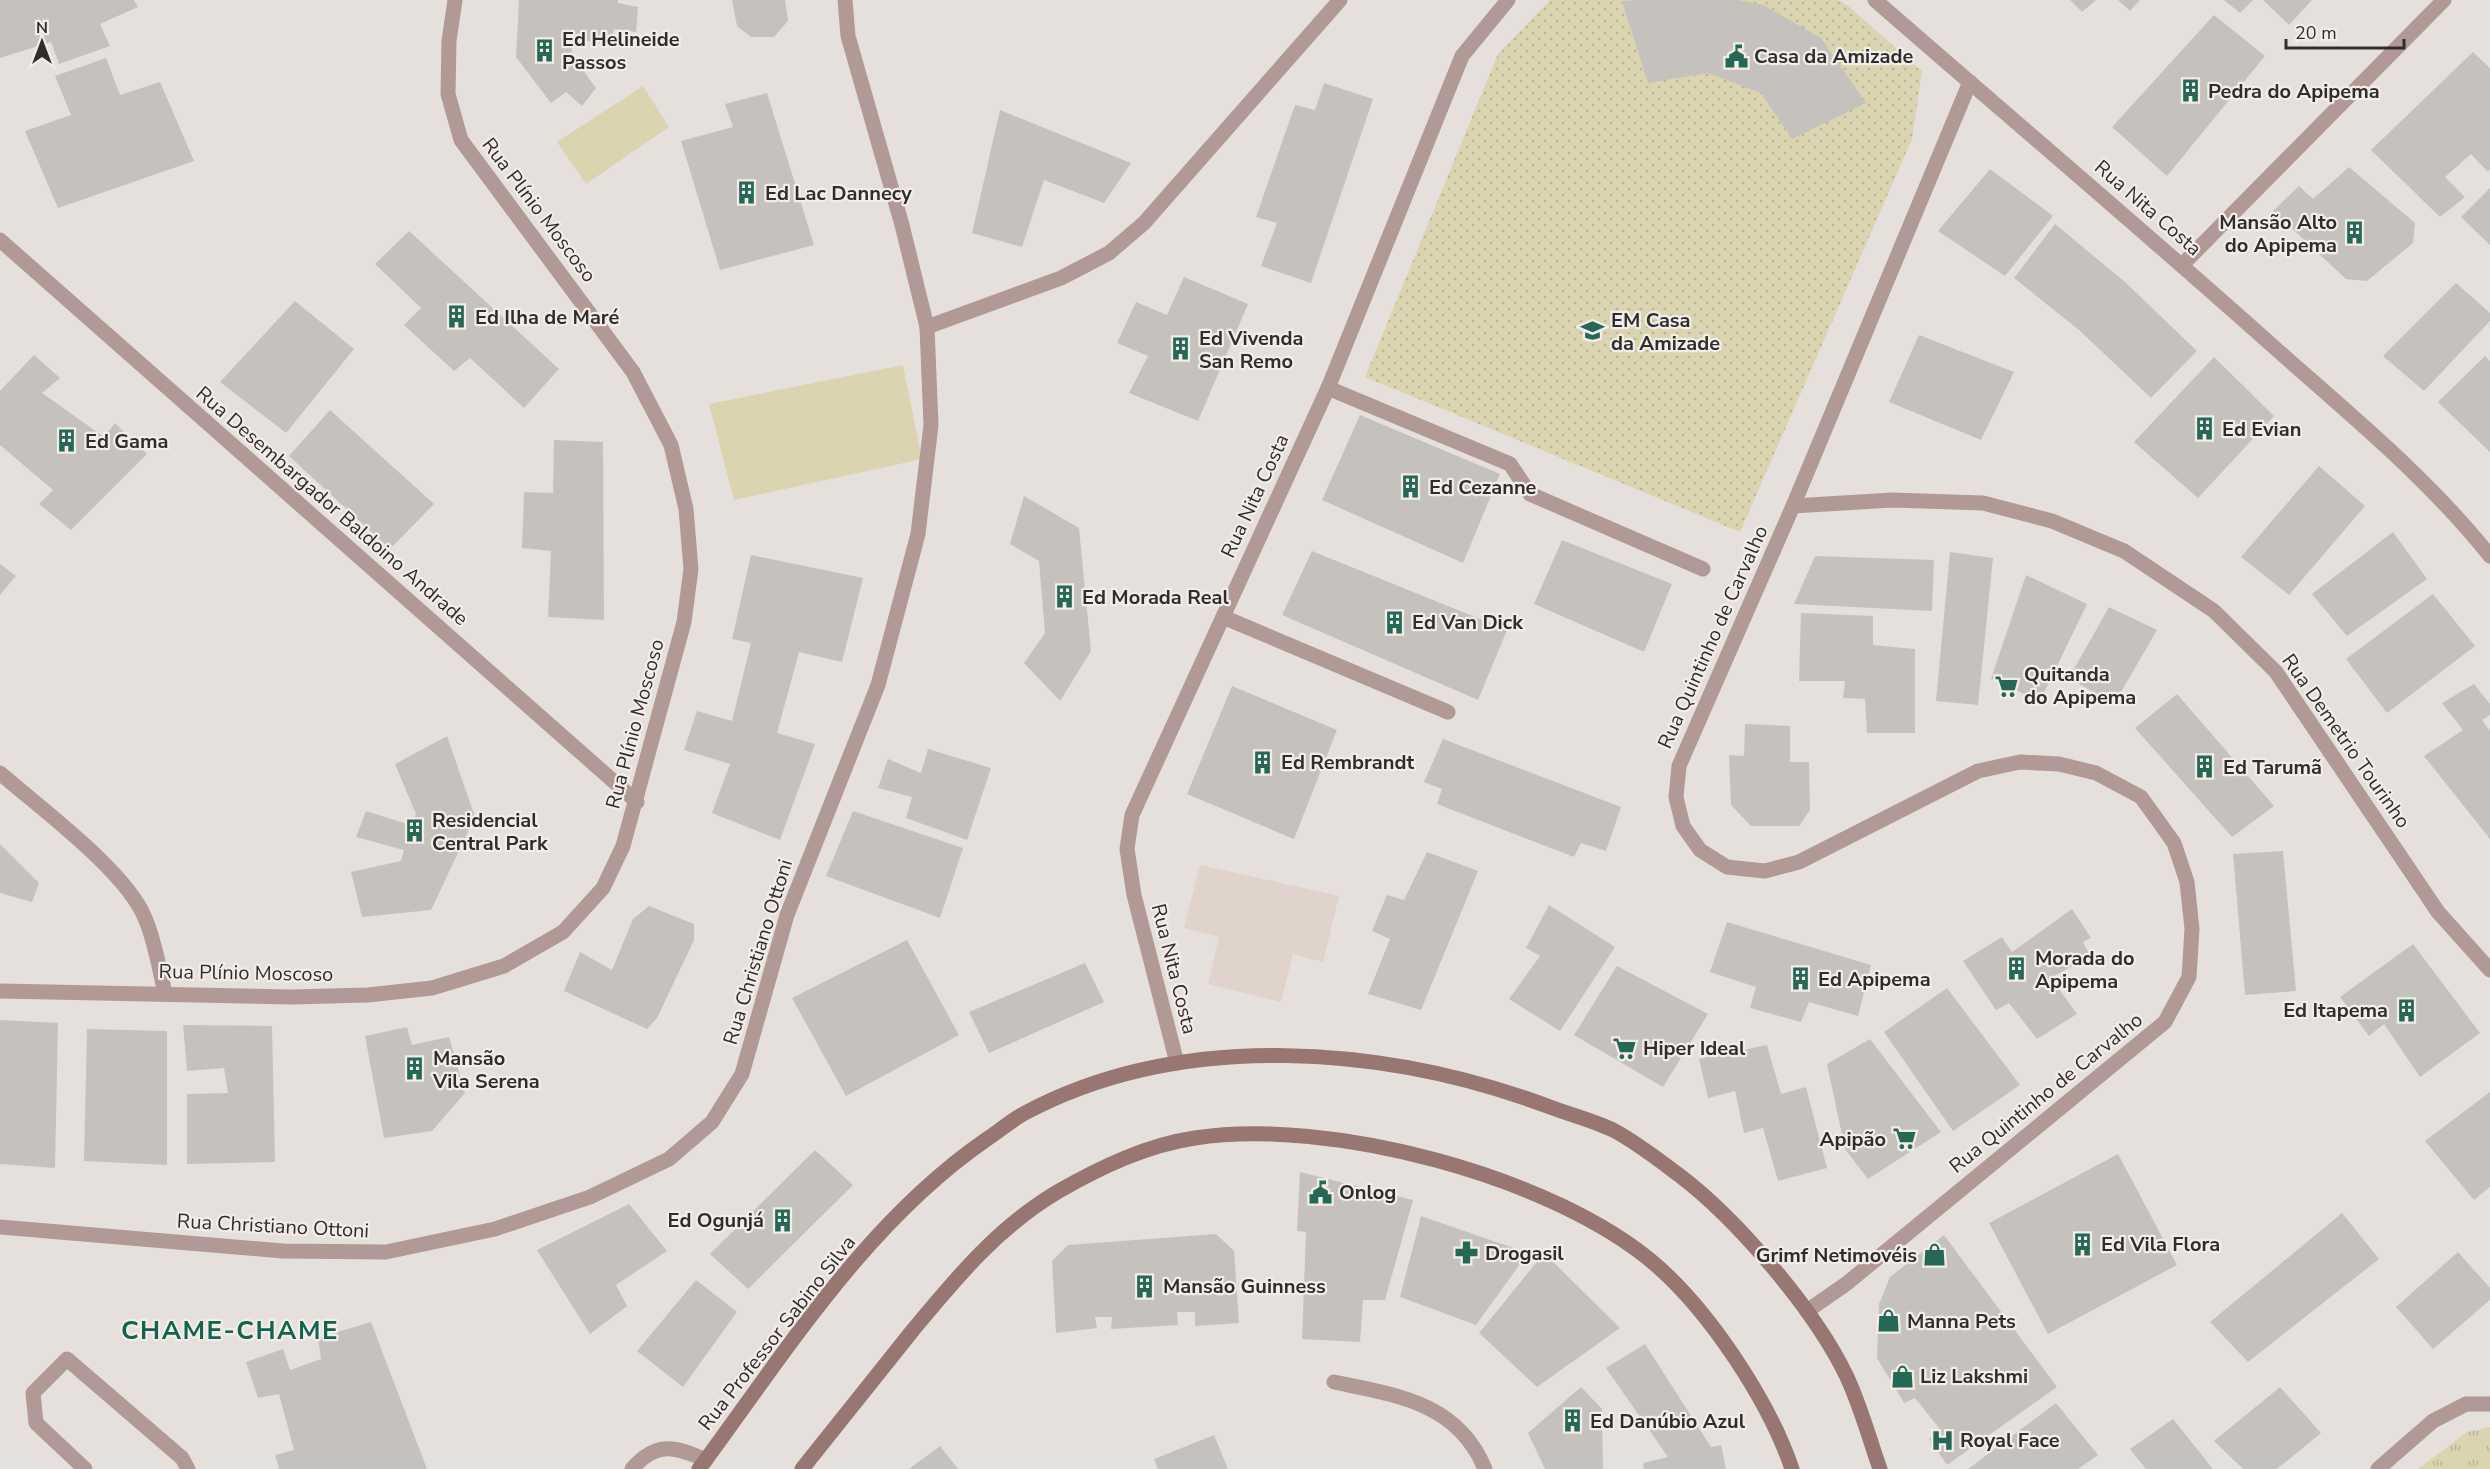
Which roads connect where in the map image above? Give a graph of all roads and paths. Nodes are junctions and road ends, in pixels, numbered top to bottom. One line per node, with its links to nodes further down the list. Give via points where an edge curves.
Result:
1 (455, 0): 18 (street, Rua Plínio Moscoso, via 448,94 461,140 633,372 671,445 686,509 691,569 684,622)
2 (845, 0): 10 (street, Rua Christiano Ottoni, via 848,36)
3 (1340, 0): 10 (street, via 1144,223 1109,253 1061,278)
4 (1508, 0): 11 (street, Rua Nita Costa, via 1462,56)
5 (1875, 0): 7 (street, Rua Nita Costa)
6 (2444, 0): 9 (street)
7 (1970, 82): 9 (street, Rua Nita Costa); 12 (street, Rua Quintinho de Carvalho)
8 (0, 240): 18 (street, Rua Desembargador Baldoino Andrade)
9 (2182, 265): 13 (street, Rua Nita Costa, via 2459,517)
10 (927, 327): 23 (street, Rua Christiano Ottoni, via 931,425 918,534 878,685 787,915 742,1074 712,1122 669,1159 590,1197 495,1229 386,1252 283,1251)
11 (1328, 388): 14 (street, via 1510,464 1530,494); 15 (street, Rua Nita Costa)
12 (1793, 506): 19 (street, Rua Demetrio Tourinho, via 1892,500 1983,503 2052,520 2124,551 2214,611 2276,672 2438,912); 24 (street, Rua Quintinho de Carvalho, via 1679,766 1676,797 1683,826 1700,850 1727,867 1765,871 1799,862 1978,771 2020,762 2059,764 2096,773 2141,797 2174,843 2187,882 2193,929 2189,977 2165,1022 1846,1284)
13 (2490, 556)
14 (1702, 569)
15 (1223, 617): 16 (street); 22 (street, Rua Nita Costa, via 1132,815 1127,849 1134,896)
16 (1448, 712)
17 (0, 773): 21 (street, via 110,869 135,898 146,918)
18 (637, 802): 21 (street, Rua Plínio Moscoso, via 623,846 603,888 563,932 504,966 432,988 368,995)
19 (2490, 970)
20 (0, 991): 21 (street, Rua Plínio Moscoso)
21 (165, 993)
22 (1177, 1063): 24 (main road, Rua Professor Sabino Silva, via 1262,1055 1308,1056 1441,1074 1517,1095 1614,1131 1681,1176 1749,1241); 27 (main road, Rua Professor Sabino Silva, via 1100,1082 1024,1114 953,1163 889,1225 824,1299)
23 (0, 1227)
24 (1807, 1311): 34 (main road, Rua Professor Sabino Silva, via 1846,1375)
25 (1334, 1382): 32 (street, via 1401,1396 1446,1416 1476,1448)
26 (2490, 1404): 35 (street, via 2466,1404 2433,1421)
27 (703, 1464): 30 (street, via 682,1449 658,1449 641,1458)
28 (85, 1469): 29 (street, via 36,1423 33,1393 67,1359 182,1458)
29 (188, 1469)
30 (632, 1469)
31 (802, 1469): 33 (main road, via 968,1264 1008,1227 1057,1192 1103,1167 1144,1151 1195,1138 1248,1134 1316,1138 1436,1160 1549,1198 1601,1227 1656,1265 1701,1314 1738,1363 1766,1410)
32 (1485, 1469)
33 (1792, 1469)
34 (1880, 1469)
35 (2378, 1469)

